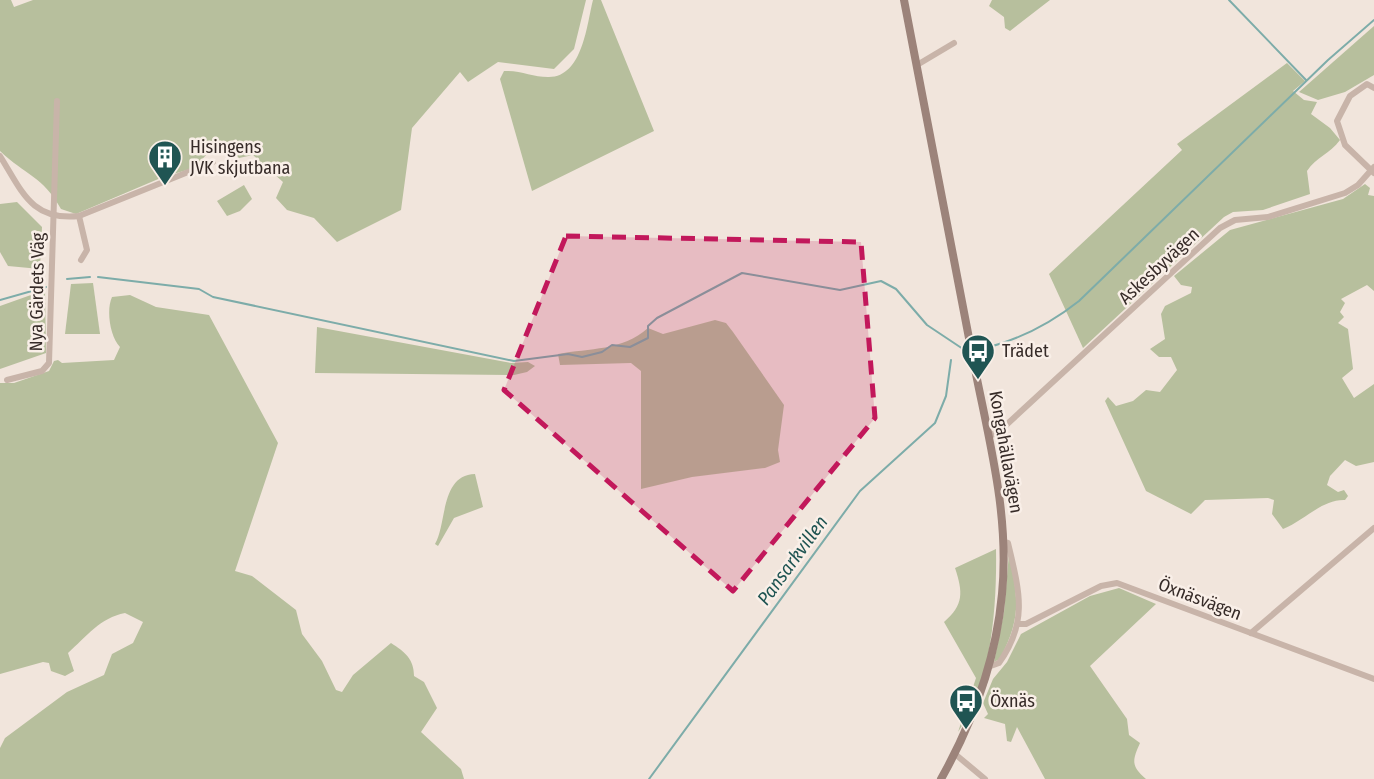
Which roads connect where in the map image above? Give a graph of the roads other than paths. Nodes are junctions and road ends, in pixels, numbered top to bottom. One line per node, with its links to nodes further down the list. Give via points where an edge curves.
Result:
1 (905, 0): 3 (street, Kongahällavägen)
2 (954, 43): 3 (street)
3 (917, 65): 13 (street, Kongahällavägen)
4 (1374, 88): 8 (street, via 1367,84 1359,87 1337,121 1345,145)
5 (57, 101): 9 (street, Nya Gärdets Väg)
6 (0, 156): 9 (street, Nya Gärdets Väg, via 30,202)
7 (213, 162): 10 (street, Nya Gärdets Väg)
8 (1373, 171): 13 (street, Askesbyvägen, via 1345,194 1268,218 1235,220 1220,229)
9 (53, 216): 10 (street, Nya Gärdets Väg); 12 (street, Nya Gärdets Väg, via 50,363 42,371)
10 (79, 216): 11 (street, via 87,250)
11 (81, 260)
12 (6, 380)
13 (989, 437): 15 (street, Kongahällavägen)
14 (1374, 528): 17 (street)
15 (1004, 542): 16 (street, via 1008,543 1016,580); 18 (street, Kongahällavägen, via 1001,603)
16 (1019, 624): 17 (street, Öxnäsvägen, via 1117,583); 18 (street, via 999,663)
17 (1251, 633): 19 (street, Öxnäsvägen)
18 (988, 667): 20 (street, Kongahällavägen)
19 (1374, 679)
20 (955, 754): 21 (street, Kongahällavägen); 22 (street)
21 (941, 779)
22 (985, 779)

